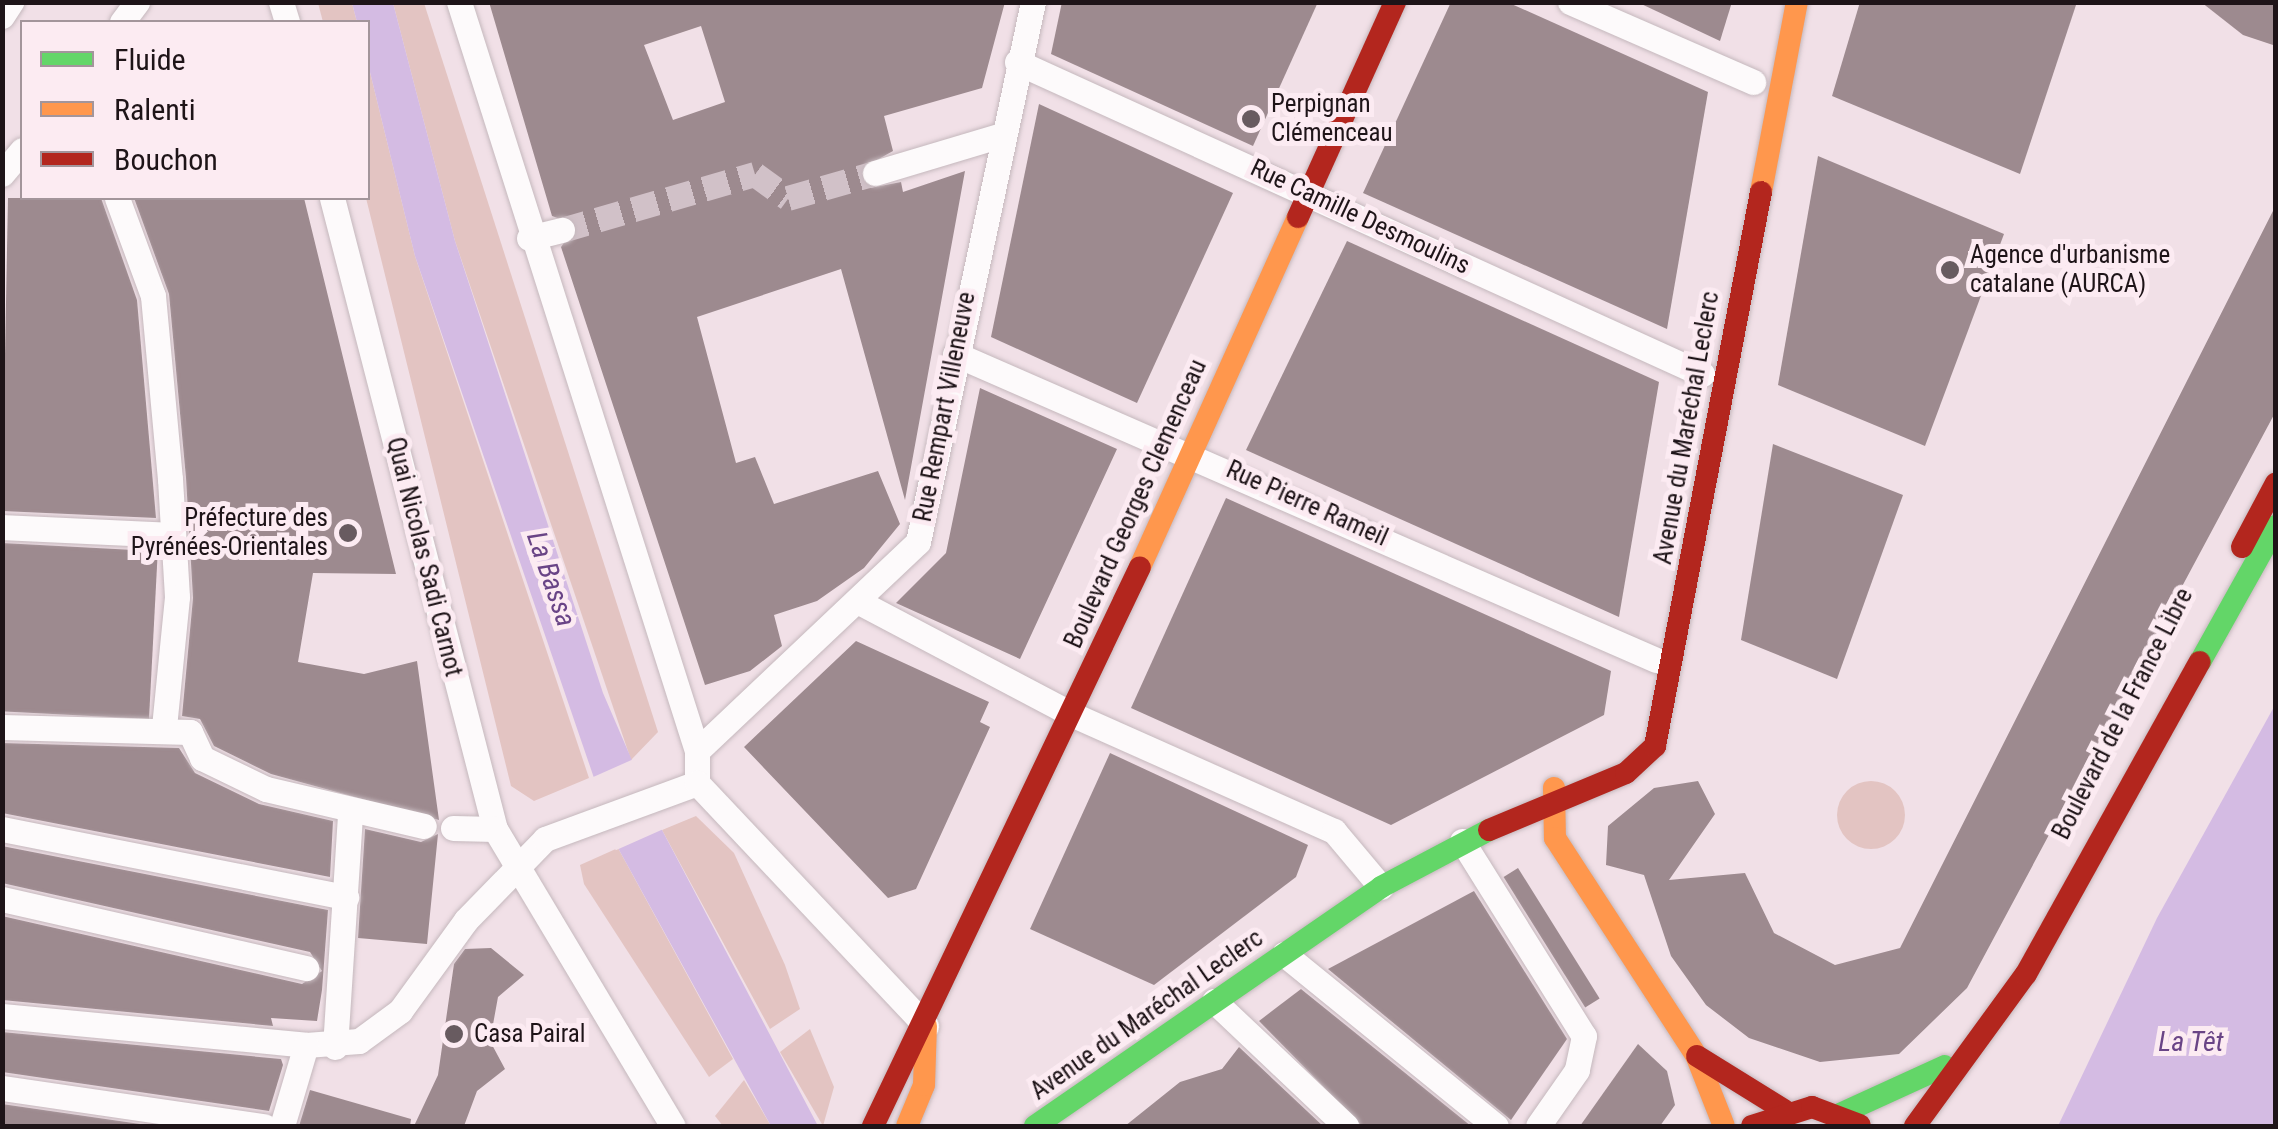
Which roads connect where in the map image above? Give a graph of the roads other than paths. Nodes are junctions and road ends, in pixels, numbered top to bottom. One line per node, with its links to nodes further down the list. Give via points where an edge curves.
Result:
1 (11, 2): 8 (street)
2 (1033, 2): 9 (street, Rue Rempart Villeneuve)
3 (1395, 2): 15 (main road, Boulevard Georges Clemenceau)
4 (1570, 2): 10 (street)
5 (1777, 2): 10 (main road, Avenue du Maréchal Leclerc)
6 (1797, 2): 10 (main road, Avenue du Maréchal Leclerc)
7 (462, 3): 19 (street)
8 (2, 16)
9 (1017, 62): 11 (street, Rue Rempart Villeneuve); 15 (street, Rue Camille Desmoulins)
10 (1763, 86): 21 (main road, Avenue du Maréchal Leclerc); 21 (main road, Avenue du Maréchal Leclerc, via 1746,121)
11 (998, 136): 13 (street); 20 (street, Rue Rempart Villeneuve)
12 (20, 152): 14 (street)
13 (875, 173)
14 (2, 174)
15 (1306, 192): 21 (street, Rue Camille Desmoulins); 22 (main road, Boulevard Georges Clemenceau)
16 (117, 200): 26 (street, via 153,296)
17 (333, 200): 39 (street, Quai Nicolas Sadi Carnot)
18 (562, 230): 19 (street)
19 (529, 238): 32 (street)
20 (956, 354): 22 (street, Rue Pierre Rameil); 27 (street, Rue Rempart Villeneuve, via 918,542)
21 (1712, 378): 28 (main road, Avenue du Maréchal Leclerc)
22 (1188, 450): 28 (street, Rue Pierre Rameil); 29 (main road, Boulevard Georges Clemenceau)
23 (2276, 483): 47 (main road, Boulevard de la France Libre, via 2127,758)
24 (2276, 526): 47 (main road, Boulevard de la France Libre)
25 (2, 527): 26 (street)
26 (172, 535): 31 (street, via 177,597)
27 (857, 601): 29 (street); 32 (street, Rue Rempart Villeneuve)
28 (1665, 662): 34 (main road, Avenue du Maréchal Leclerc, via 1628,746 1552,788)
29 (1071, 714): 42 (street, via 1334,831); 50 (main road, Boulevard Georges Clemenceau)
30 (2, 728): 31 (street)
31 (164, 728): 35 (street, via 190,732 202,758 230,773)
32 (697, 752): 33 (street)
33 (687, 784): 41 (street, via 545,840); 50 (street)
34 (1554, 808): 40 (main road, Avenue du Maréchal Leclerc); 54 (main road, via 1556,838 1576,874)
35 (350, 814): 36 (street); 43 (street)
36 (424, 826)
37 (453, 828): 39 (street)
38 (2, 829): 43 (street)
39 (495, 829): 41 (street, Quai Nicolas Sadi Carnot)
40 (1462, 841): 42 (main road, Avenue du Maréchal Leclerc); 66 (street, via 1584,1036 1577,1070)
41 (518, 871): 52 (street, via 466,920 400,1011); 60 (street, Quai Nicolas Sadi Carnot)
42 (1381, 887): 45 (main road, Avenue du Maréchal Leclerc)
43 (346, 897): 46 (street)
44 (2, 898): 46 (street)
45 (1284, 954): 48 (main road, Avenue du Maréchal Leclerc); 65 (street)
46 (324, 973): 52 (street)
47 (2026, 974): 53 (main road, Boulevard de la France Libre)
48 (1214, 1002): 63 (main road, Avenue du Maréchal Leclerc); 64 (street, via 1245,1040)
49 (2, 1016): 51 (street)
50 (926, 1026): 61 (main road, via 896,1064); 62 (main road, via 924,1085)
51 (306, 1045): 52 (street); 59 (street)
52 (335, 1046)
53 (1964, 1054): 57 (main road, Boulevard de la France Libre, via 1903,1092); 70 (main road, Boulevard de la France Libre)
54 (1696, 1055): 56 (main road); 67 (main road)
55 (2, 1088): 58 (street)
56 (1784, 1110): 57 (main road); 68 (main road)
57 (1840, 1114): 69 (main road)
58 (264, 1126)
59 (282, 1126)
60 (673, 1126)
61 (873, 1126)
62 (907, 1126)
63 (1035, 1126)
64 (1346, 1126)
65 (1496, 1126)
66 (1538, 1126)
67 (1724, 1126)
68 (1752, 1126)
69 (1862, 1126)
70 (1915, 1126)

